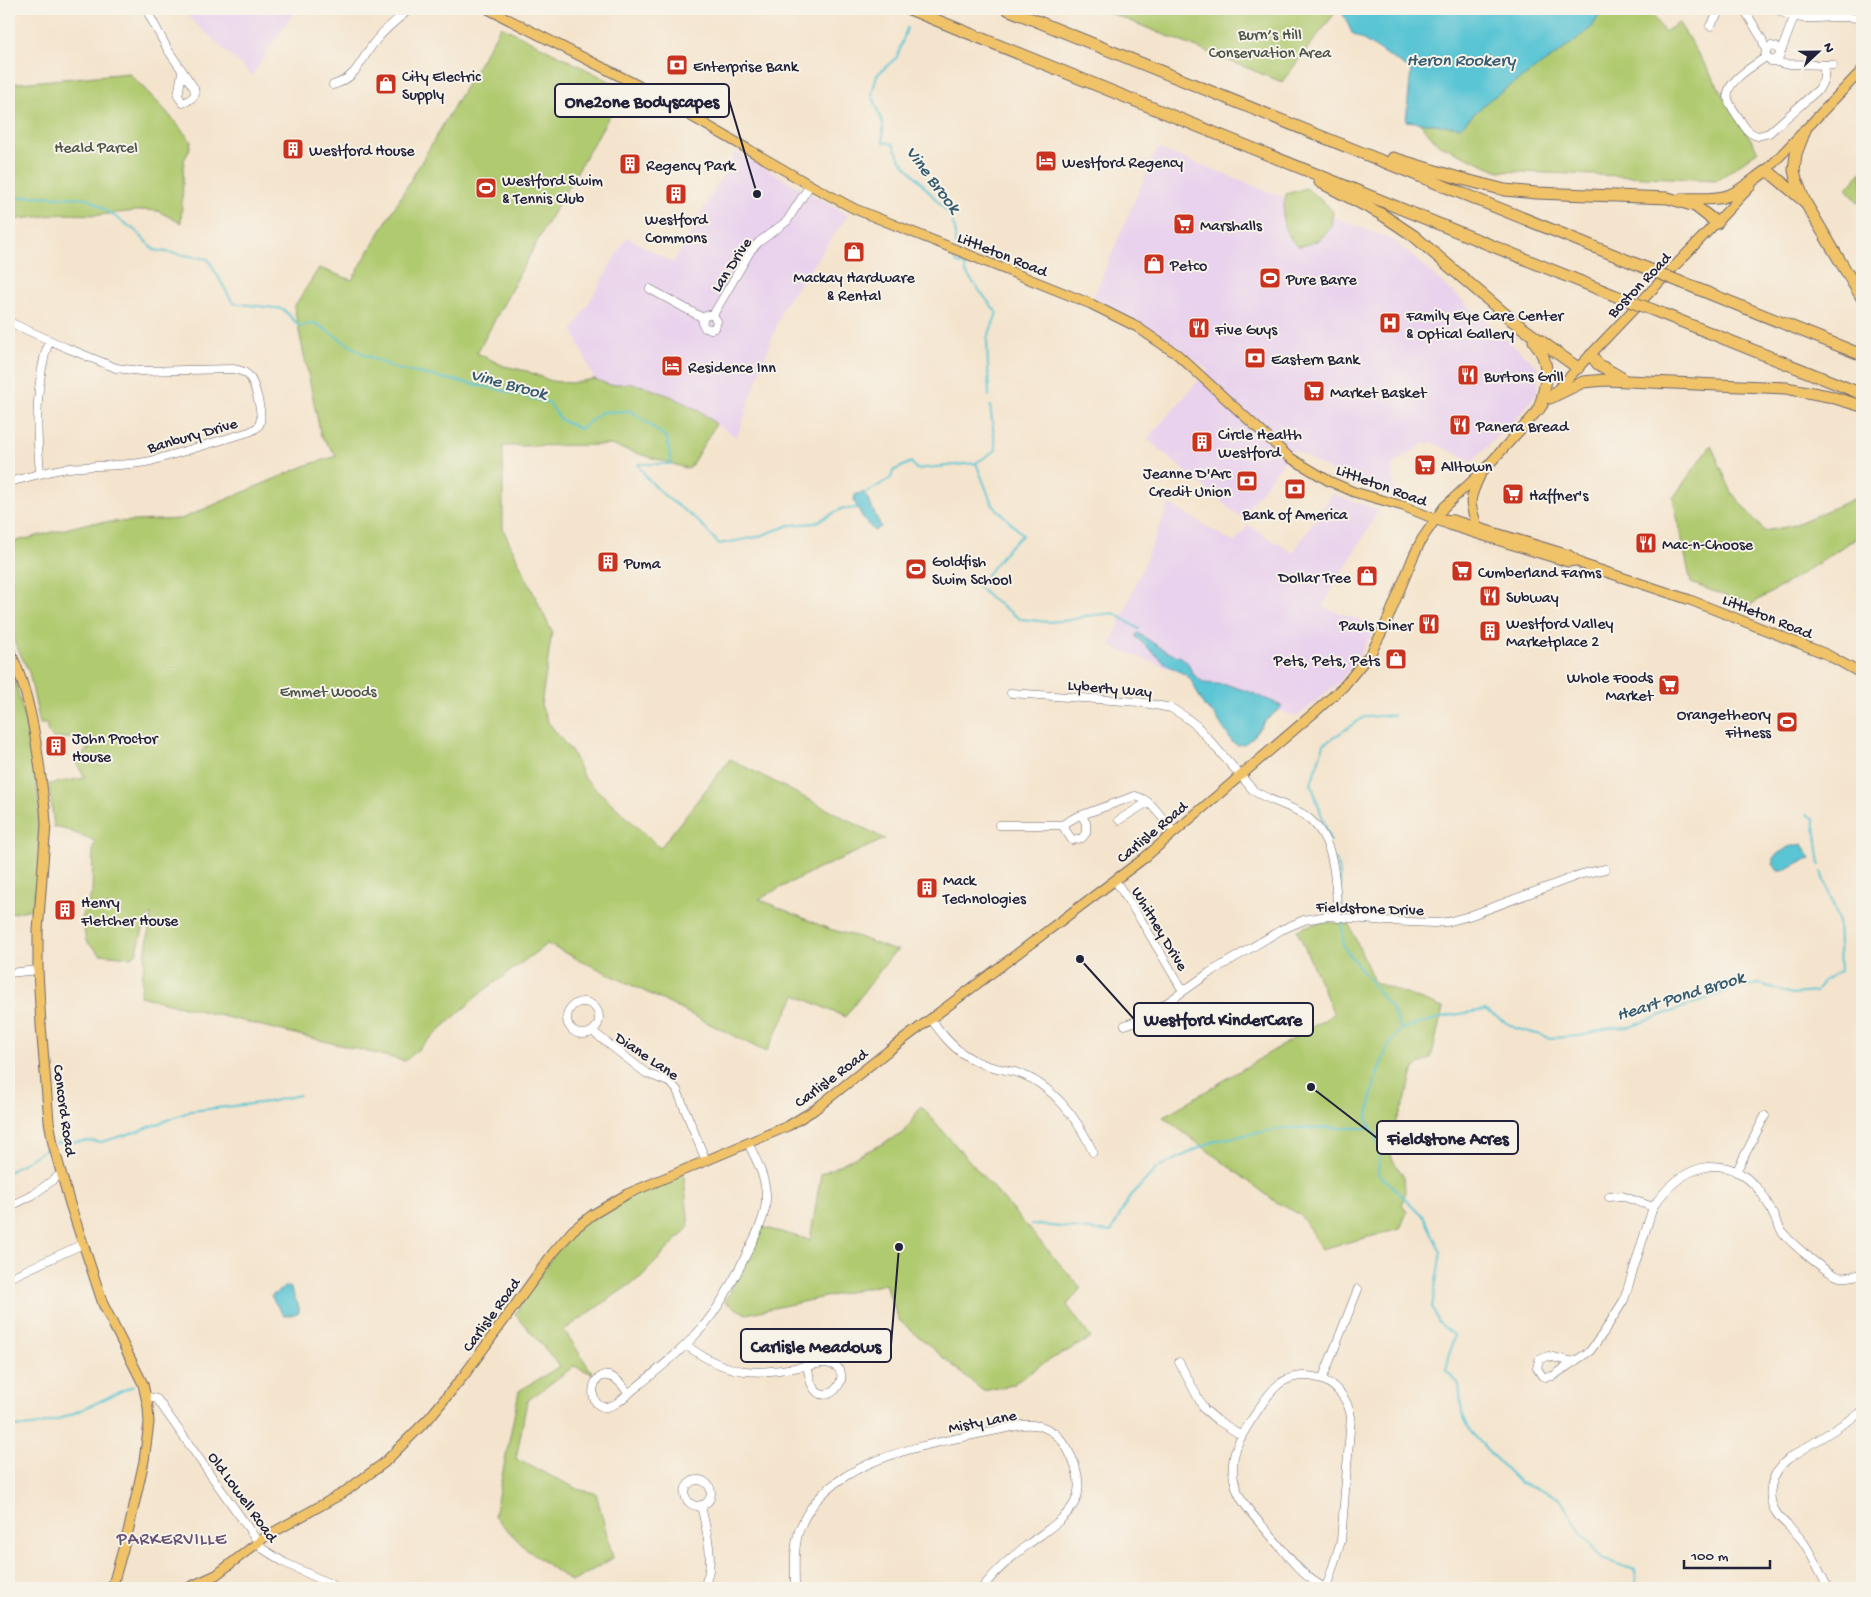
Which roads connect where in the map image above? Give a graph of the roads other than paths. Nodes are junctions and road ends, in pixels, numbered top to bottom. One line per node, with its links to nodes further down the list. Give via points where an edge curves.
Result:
1 (146, 9): 17 (street)
2 (410, 9): 18 (street, via 379,36 351,76)
3 (488, 9): 23 (main road, Littleton Road, via 639,86)
4 (909, 9): 21 (highway)
5 (1007, 9): 20 (highway)
6 (1721, 9): 11 (street)
7 (1744, 9): 13 (street)
8 (1776, 9): 9 (street)
9 (1794, 17): 10 (street); 12 (street)
10 (1862, 19)
11 (1710, 26)
12 (1787, 35): 13 (street); 14 (street)
13 (1770, 52): 14 (street, via 1778,48); 15 (street, via 1780,63); 15 (street, via 1739,76 1727,94 1748,132 1758,136 1769,133 1819,90 1828,65)
14 (1780, 54): 15 (street)
15 (1793, 63)
16 (1862, 70): 19 (main road, Boston Road)
17 (182, 72)
18 (333, 85)
19 (1805, 130): 22 (main road, Boston Road); 25 (highway, via 1794,170)
20 (1334, 141): 24 (highway, via 1504,190); 35 (highway, bridge)
21 (1279, 159): 32 (highway, via 1399,226 1432,250); 38 (highway, bridge)
22 (1767, 170): 24 (highway, via 1729,195); 25 (highway); 26 (main road, Boston Road)
23 (810, 185): 29 (street, Lan Drive, via 787,220 752,250); 45 (main road, Littleton Road, via 876,218 1091,304 1137,327 1178,355 1297,463 1347,489)
24 (1672, 199): 26 (highway, via 1695,206)
25 (1805, 202): 28 (highway)
26 (1717, 223): 34 (main road, Boston Road)
27 (650, 289): 30 (street, Lan Drive)
28 (1862, 298)
29 (713, 315): 30 (street, Lan Drive); 30 (street, Lan Drive, via 717,324 712,329 705,328)
30 (703, 318)
31 (9, 322): 33 (street, Banbury Drive)
32 (1521, 327): 36 (highway); 41 (highway, via 1536,343 1548,372)
33 (49, 340): 43 (street, via 37,404); 43 (street, Banbury Drive, via 128,370 241,370 255,388 261,417 260,424 249,432 151,461)
34 (1591, 355): 36 (main road, Boston Road); 37 (highway, via 1605,370)
35 (1862, 355)
36 (1578, 368): 39 (main road, Boston Road)
37 (1628, 381): 39 (highway, via 1583,382); 40 (highway, via 1794,389)
38 (1862, 394)
39 (1550, 398): 41 (main road, Boston Road)
40 (1862, 406)
41 (1539, 409): 42 (main road, Boston Road)
42 (1482, 472): 45 (main road, Boston Road); 46 (main road, via 1470,497)
43 (40, 473): 44 (street, Banbury Drive)
44 (9, 482)
45 (1436, 518): 46 (main road, Littleton Road); 47 (main road, Littleton Road, via 1452,526 1568,562); 51 (main road, Carlisle Road, via 1414,556 1377,642 1358,670 1315,712)
46 (1478, 528): 47 (main road, Littleton Road, via 1569,556)
47 (1576, 561): 49 (main road, Littleton Road, via 1690,600 1826,654)
48 (9, 649): 61 (main road, Concord Road, via 29,707 45,809)
49 (1862, 674)
50 (1010, 693): 51 (street, Lyberty Way, via 1140,702 1170,708 1196,726)
51 (1239, 776): 57 (main road, Carlisle Road); 60 (street, Lyberty Way, via 1263,797 1295,810 1316,826 1334,866)
52 (1148, 802): 53 (street, via 1140,797 1131,797); 54 (street); 57 (street)
53 (1082, 816): 56 (street); 56 (street, via 1086,823 1086,834 1082,838 1072,840)
54 (1119, 820)
55 (999, 825): 56 (street)
56 (1062, 825)
57 (1174, 832): 59 (main road, Carlisle Road)
58 (1605, 869): 60 (street, Fieldstone Drive, via 1582,874 1447,922)
59 (1115, 880): 63 (street, Whitney Drive); 64 (main road, Carlisle Road)
60 (1338, 918): 63 (street, Fieldstone Drive, via 1315,917 1281,930)
61 (38, 970): 62 (street); 72 (main road, Concord Road, via 49,1121)
62 (9, 974)
63 (1183, 991): 65 (street, Fieldstone Drive, via 1154,1012)
64 (931, 1019): 68 (main road, Carlisle Road, via 814,1110); 69 (street, via 953,1046 971,1059 1023,1075 1048,1090 1081,1126)
65 (1126, 1025)
66 (592, 1031): 66 (street, Diane Lane, via 579,1034 570,1028 567,1018 574,1005 589,1003 597,1010 599,1021); 70 (street, Diane Lane, via 646,1073 671,1083 677,1090)
67 (1765, 1116): 71 (street)
68 (748, 1144): 70 (main road, Carlisle Road); 80 (street, via 765,1184 766,1204 762,1220 729,1289)
69 (1093, 1152)
70 (706, 1161): 90 (main road, Carlisle Road, via 627,1194 574,1230 553,1253 465,1374 413,1435 359,1483)
71 (1736, 1172): 75 (street, via 1718,1165 1686,1173); 77 (street, via 1760,1191 1783,1233 1810,1259 1840,1277)
72 (60, 1174): 74 (street, via 33,1196); 76 (main road, Concord Road)
73 (1609, 1197): 75 (street, via 1622,1196)
74 (9, 1207)
75 (1653, 1207): 82 (street, via 1624,1300 1594,1347)
76 (83, 1244): 78 (street); 86 (main road, Concord Road, via 105,1309 137,1370)
77 (1862, 1273)
78 (9, 1278)
79 (1358, 1289): 84 (street)
80 (686, 1345): 83 (street, via 706,1360 730,1370 757,1372); 85 (street)
81 (1179, 1362): 88 (street, via 1204,1410)
82 (1574, 1362)
83 (807, 1366): 83 (street, via 834,1365 842,1379 838,1389 829,1394 815,1390)
84 (1322, 1380): 88 (street, via 1303,1376 1279,1384); 97 (street, via 1342,1394 1352,1422 1340,1541)
85 (628, 1394): 85 (street, via 608,1407 595,1401 592,1392 598,1379 608,1376 617,1380)
86 (146, 1396): 90 (street, Old Lowell Road, via 157,1399); 92 (main road, Concord Road, via 149,1423 144,1461)
87 (1862, 1412): 98 (street, via 1788,1459 1780,1466 1772,1483 1771,1495 1777,1514 1803,1542)
88 (1241, 1435): 97 (street, via 1233,1470 1240,1497 1299,1569)
89 (701, 1505): 91 (street, via 710,1559)
90 (259, 1543): 93 (main road, Carlisle Road, via 216,1574); 94 (street, Old Lowell Road, via 272,1556)
91 (705, 1587)
92 (112, 1588)
93 (187, 1588)
94 (339, 1588)
95 (795, 1588): 96 (street, Misty Lane, via 796,1544 803,1522 821,1497 849,1475 889,1455 918,1447 1022,1425 1050,1430 1061,1439 1076,1470 1078,1486 1074,1504 1061,1520 1016,1553)
96 (982, 1588)
97 (1326, 1588)
98 (1828, 1588)

